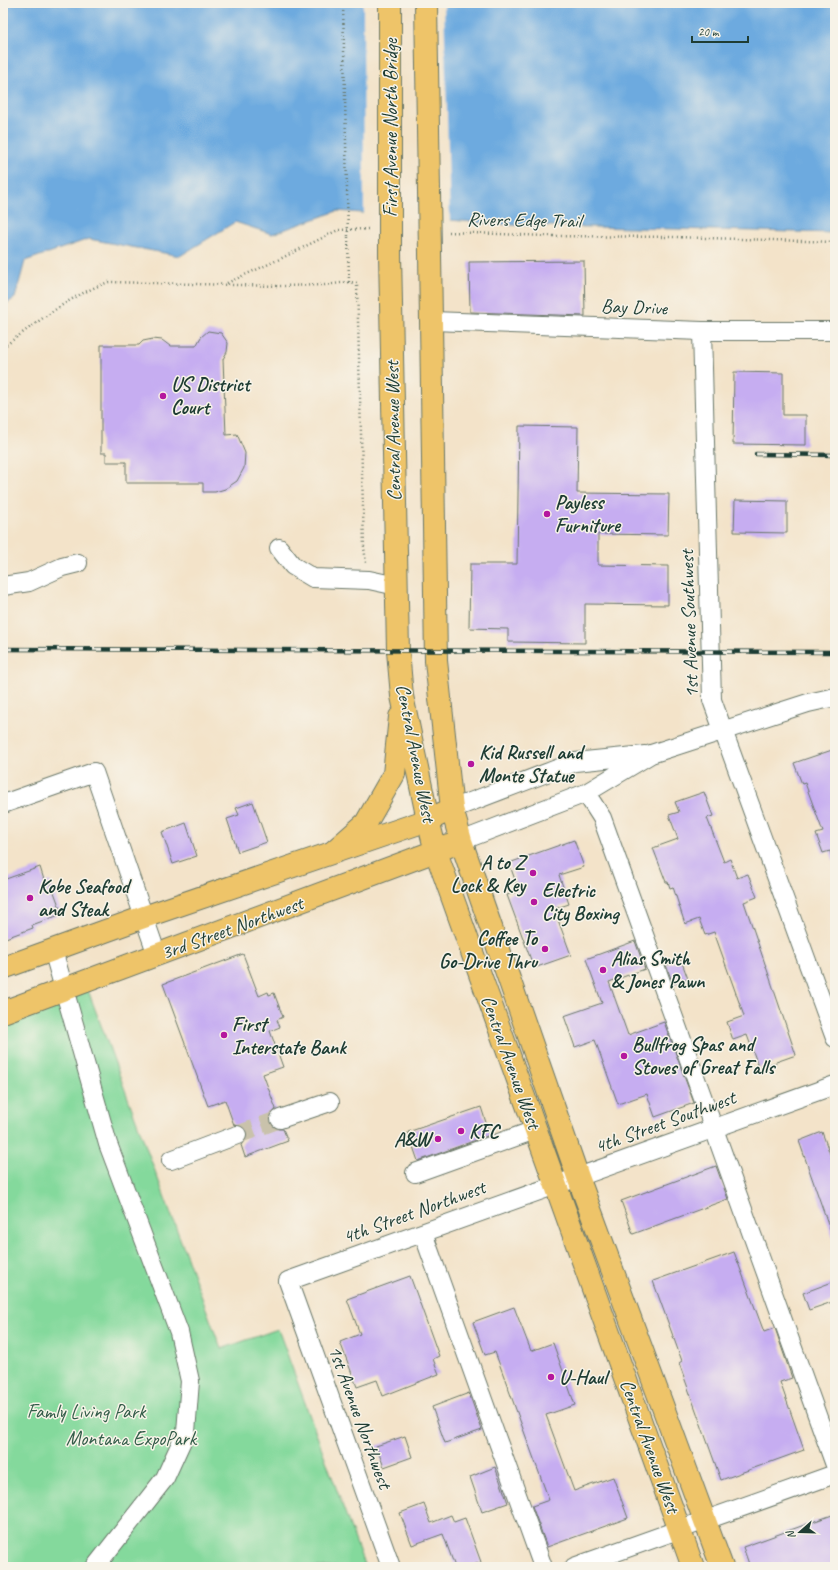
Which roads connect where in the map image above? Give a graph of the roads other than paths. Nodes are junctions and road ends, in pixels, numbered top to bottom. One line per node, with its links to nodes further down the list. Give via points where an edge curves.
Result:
1 (390, 3): 4 (main road, First Avenue North Bridge, bridge)
2 (426, 3): 3 (main road, First Avenue North Bridge, bridge)
3 (430, 253): 5 (main road, Central Avenue West)
4 (390, 254): 11 (main road, Central Avenue West)
5 (432, 321): 6 (street, Bay Drive); 18 (main road, Central Avenue West, via 436,661)
6 (702, 331): 7 (street, Bay Drive); 14 (street, 1st Avenue Southwest, via 712,700)
7 (835, 331)
8 (279, 548): 11 (street, via 293,566 313,578 369,580)
9 (78, 563): 10 (street, via 62,567 29,582)
10 (3, 586)
11 (397, 586): 12 (main road, Central Avenue West)
12 (402, 696): 19 (main road, Central Avenue West); 21 (main road, via 394,774 366,823)
13 (835, 697): 14 (street)
14 (723, 730): 15 (street); 29 (street, 1st Avenue Southwest)
15 (651, 754): 16 (street); 18 (street, via 575,762)
16 (586, 793): 20 (street); 33 (street, via 602,818)
17 (3, 804): 23 (street, via 94,772)
18 (452, 809): 19 (main road, 3rd Street Northwest); 20 (main road, Central Avenue West)
19 (428, 820): 21 (main road, 3rd Street Northwest); 22 (main road, Central Avenue West)
20 (461, 841): 22 (main road, 3rd Street Northwest); 38 (main road, Central Avenue West)
21 (333, 852): 23 (main road, 3rd Street Northwest)
22 (436, 852): 25 (main road, 3rd Street Northwest); 34 (main road, Central Avenue West)
23 (144, 917): 24 (main road, 3rd Street Northwest); 25 (street)
24 (53, 950): 26 (main road, 3rd Street Northwest); 27 (street)
25 (157, 956): 27 (main road, 3rd Street Northwest)
26 (3, 968)
27 (64, 990): 28 (main road, 3rd Street Northwest); 47 (street, via 108,1144 179,1332 190,1381 186,1432 165,1478)
28 (3, 1012)
29 (835, 1038)
30 (835, 1085): 33 (street, 4th Street Southwest)
31 (330, 1102): 32 (street)
32 (280, 1120)
33 (714, 1128): 38 (street, 4th Street Southwest); 42 (street)
34 (535, 1130): 37 (street); 39 (main road, Central Avenue West)
35 (237, 1135): 36 (street)
36 (171, 1160)
37 (415, 1173)
38 (578, 1177): 39 (street, 4th Street Southwest); 44 (main road, Central Avenue West)
39 (555, 1186): 40 (street, 4th Street Northwest); 45 (main road, Central Avenue West)
40 (423, 1233): 41 (street, 4th Street Northwest); 49 (street)
41 (288, 1281): 48 (street, 1st Avenue Northwest)
42 (835, 1465)
43 (835, 1474): 44 (street)
44 (704, 1521): 45 (street); 52 (main road, Central Avenue West)
45 (680, 1529): 46 (street); 51 (main road, Central Avenue West)
46 (612, 1561): 50 (street)
47 (95, 1567)
48 (391, 1567)
49 (543, 1567)
50 (574, 1567)
51 (693, 1567)
52 (722, 1567)

